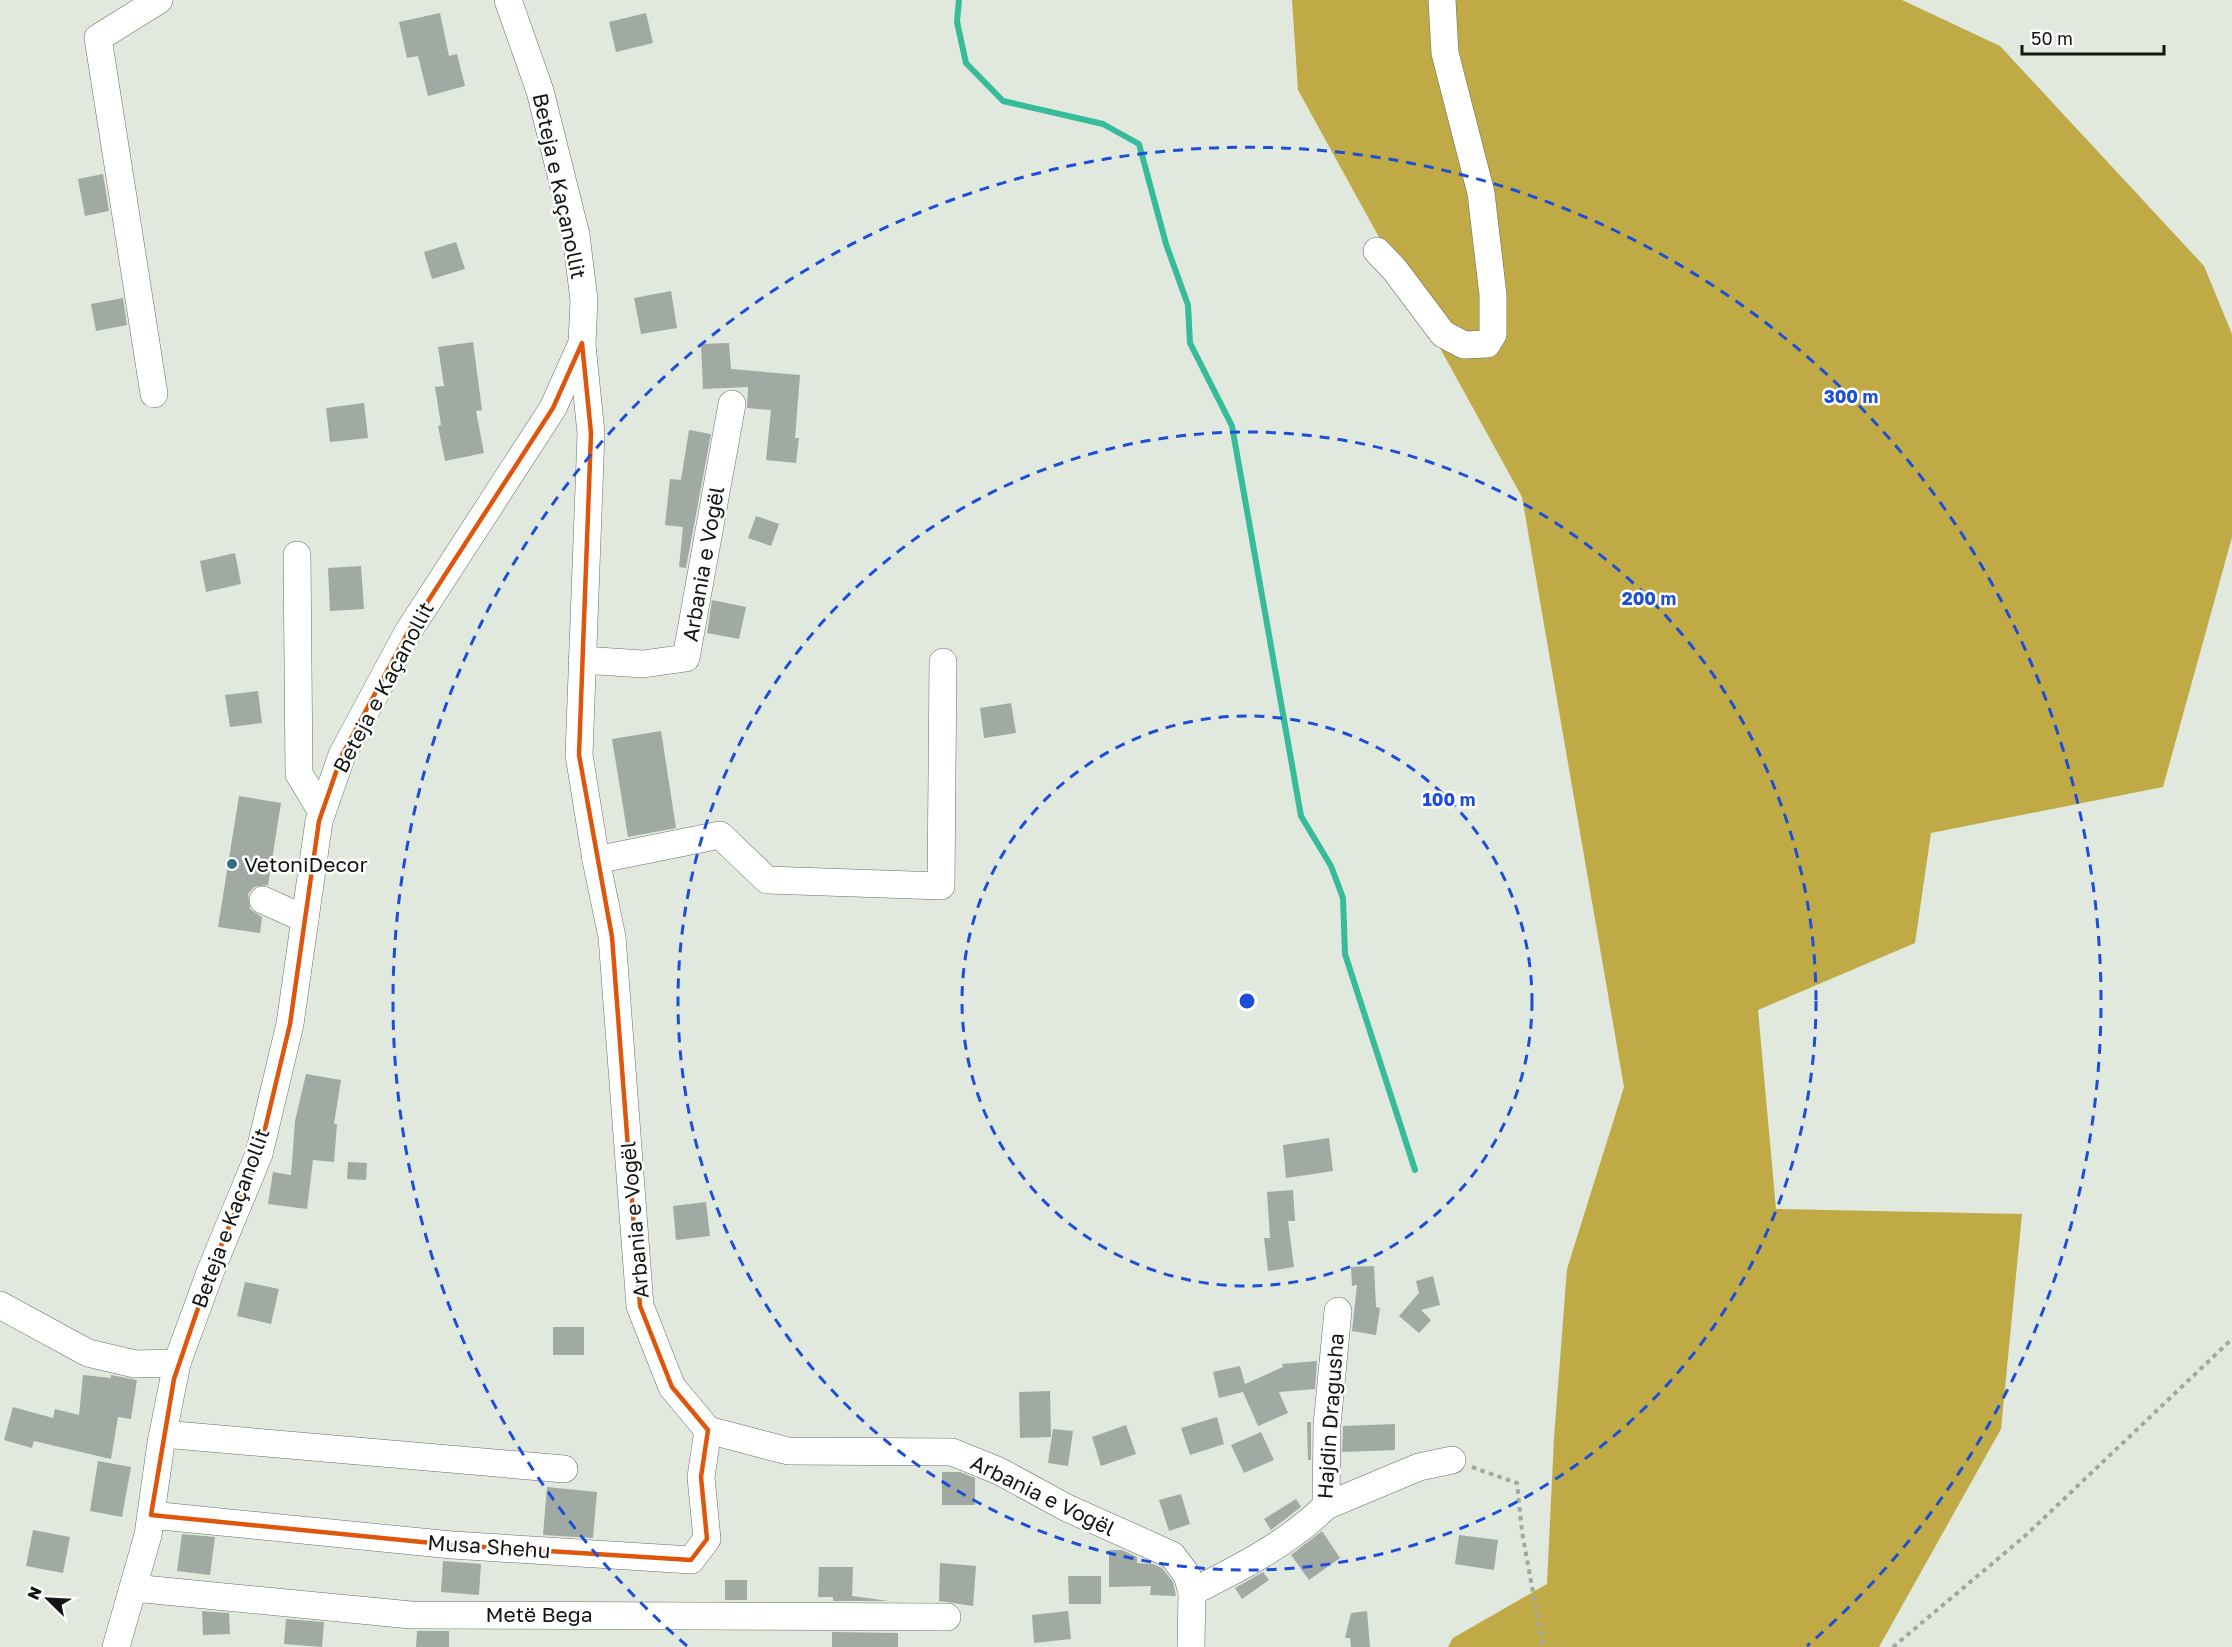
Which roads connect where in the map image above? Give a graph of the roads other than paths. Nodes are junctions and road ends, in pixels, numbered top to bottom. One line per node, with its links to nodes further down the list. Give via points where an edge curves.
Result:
1 (159, 0): 6 (street, via 98,38)
2 (508, 0): 5 (street, Beteja e Kaçanollit, via 540,91 576,236 584,300)
3 (1442, 0): 4 (street, via 1445,53 1481,193 1493,295 1493,334 1487,344 1464,345 1443,334)
4 (1377, 251)
5 (582, 343): 9 (street, Arbania e Vogël, via 591,433); 11 (street, Beteja e Kaçanollit, via 553,408 408,632 342,755)
6 (154, 394)
7 (732, 404): 9 (street, Arbania e Vogël, via 686,658 644,664)
8 (297, 555): 11 (street, via 299,774)
9 (582, 660): 12 (street, Arbania e Vogël, via 579,755)
10 (943, 662): 12 (street, via 941,886 767,880 720,835)
11 (322, 812): 14 (street, Beteja e Kaçanollit)
12 (596, 860): 18 (street, Arbania e Vogël, via 612,937 640,1306 672,1387)
13 (263, 900): 14 (street)
14 (305, 919): 17 (street, Beteja e Kaçanollit, via 290,1024 259,1154)
15 (0, 1305): 17 (street, via 88,1353 135,1364)
16 (1338, 1311): 22 (street, Hajdin Dragusha)
17 (177, 1363): 19 (street, Beteja e Kaçanollit)
18 (708, 1430): 23 (street, Musa Shehu, via 700,1477 707,1539 691,1560 452,1545); 25 (street, Arbania e Vogël, via 788,1451 952,1452 1172,1555 1187,1575)
19 (163, 1434): 21 (street); 23 (street, Beteja e Kaçanollit)
20 (1452, 1460): 22 (street, via 1419,1467)
21 (564, 1469)
22 (1326, 1506): 25 (street, Hajdin Dragusha, via 1310,1523)
23 (151, 1515): 24 (street, Beteja e Kaçanollit)
24 (134, 1588): 26 (street, Metë Bega, via 411,1615); 27 (street, Beteja e Kaçanollit)
25 (1192, 1592): 28 (street, Arbania e Vogël)
26 (947, 1617)
27 (117, 1647)
28 (1191, 1647)

